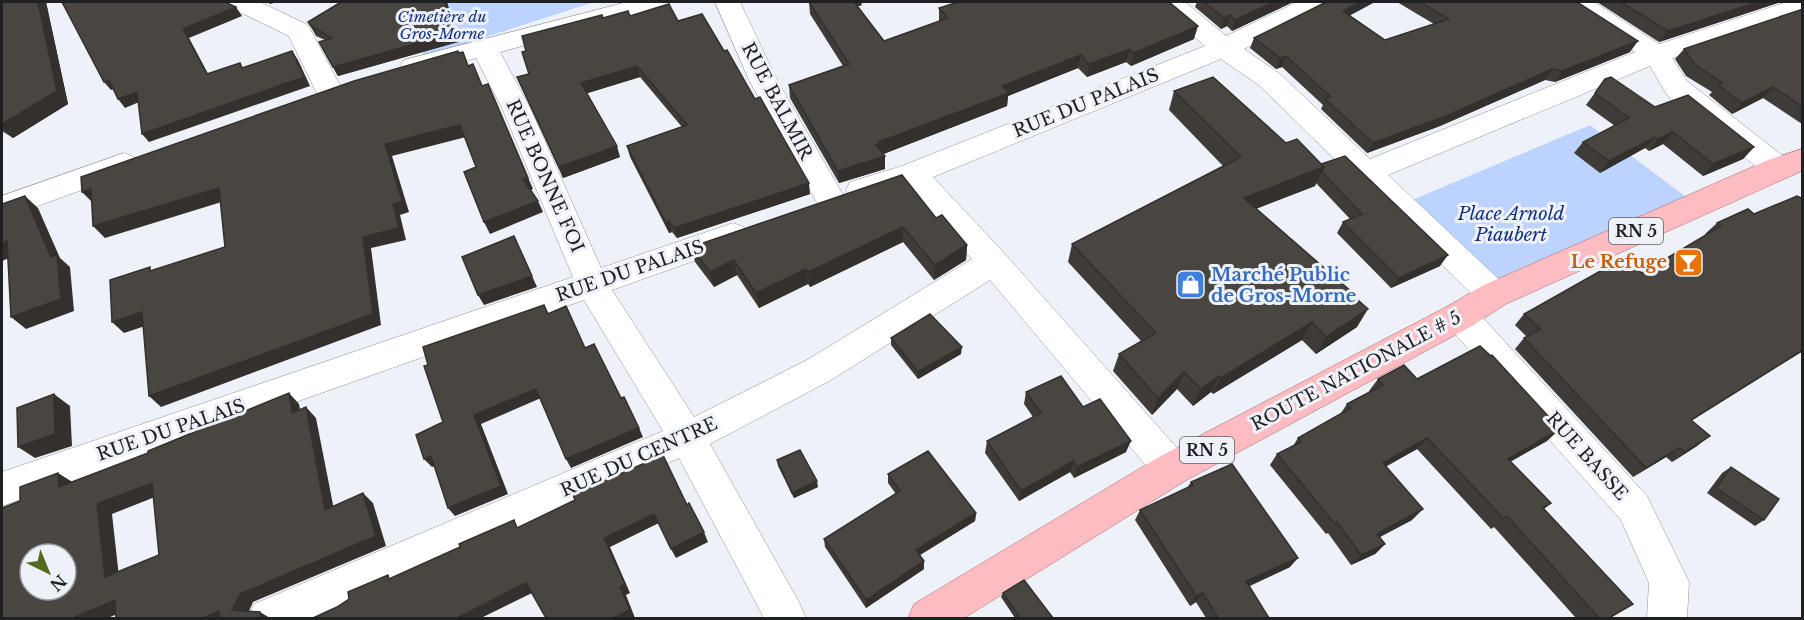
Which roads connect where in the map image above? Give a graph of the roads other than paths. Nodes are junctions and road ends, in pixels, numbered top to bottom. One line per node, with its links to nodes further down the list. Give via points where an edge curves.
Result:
1 (240, 2): 12 (street, via 299,31)
2 (656, 2): 8 (street)
3 (727, 2): 17 (street, RUE BALMIR, via 763,80)
4 (1170, 2): 9 (street)
5 (1316, 2): 9 (street, RUE DU PALAIS)
6 (1578, 2): 10 (street)
7 (1803, 4): 10 (street)
8 (483, 46): 11 (street); 22 (street, RUE BONNE FOI, via 517,110)
9 (1224, 48): 15 (street, via 1270,80); 16 (street, RUE DU PALAIS)
10 (1656, 54): 14 (street, via 1677,87); 15 (street)
11 (395, 72)
12 (329, 92)
13 (148, 156): 18 (street)
14 (1790, 164): 23 (main road, ROUTE NATIONALE # 5 / RN 5)
15 (1367, 172): 23 (street)
16 (912, 174): 17 (street, RUE DU PALAIS); 21 (street)
17 (831, 200): 19 (street, RUE DU PALAIS)
18 (2, 208)
19 (798, 211)
20 (755, 227): 22 (street, RUE DU PALAIS)
21 (993, 262): 25 (street, RUE DU CENTRE, via 819,370); 26 (street)
22 (592, 285): 25 (street, RUE BONNE FOI); 27 (street, RUE DU PALAIS)
23 (1494, 295): 24 (main road, ROUTE NATIONALE # 5 / RN 5)
24 (1460, 316): 26 (main road, ROUTE NATIONALE # 5 / RN 5); 31 (street, RUE BASSE, via 1634,508 1669,582)
25 (687, 438): 28 (street, RUE DU CENTRE); 29 (street, RUE BONNE FOI)
26 (1172, 469): 30 (main road, ROUTE NATIONALE # 5 / RN 5)
27 (2, 489)
28 (268, 618)
29 (786, 618)
30 (928, 618)
31 (1667, 618)

